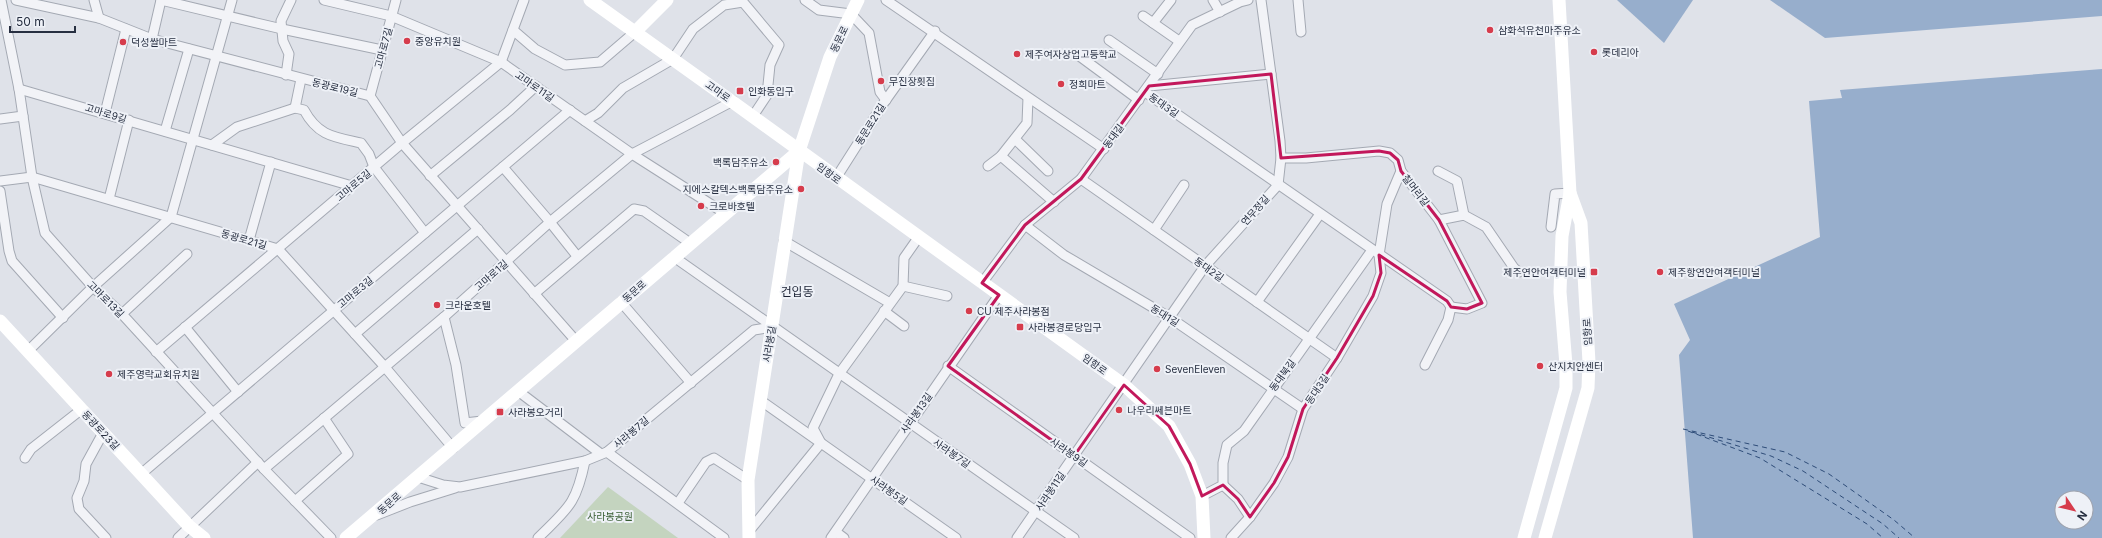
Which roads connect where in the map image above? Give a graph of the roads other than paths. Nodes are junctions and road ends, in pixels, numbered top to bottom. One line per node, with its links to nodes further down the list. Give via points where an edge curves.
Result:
1 (1, 0): 49 (street, 고마로13길)
2 (16, 0): 21 (street, 동광로19길)
3 (94, 0): 27 (street)
4 (161, 0): 24 (street); 35 (street)
5 (232, 0): 24 (street)
6 (291, 0): 30 (street, via 281,21)
7 (324, 0): 25 (street, 고마로11길)
8 (396, 0): 25 (street, 고마로7길)
9 (524, 0): 31 (street)
10 (590, 0): 33 (main road, 고마로)
11 (667, 0): 33 (main road)
12 (805, 0): 23 (street, via 818,10)
13 (858, 0): 23 (main road, 동문로)
14 (886, 0): 32 (street)
15 (1171, 0): 28 (street)
16 (1213, 0): 22 (street)
17 (1248, 0): 22 (street, 동대길)
18 (1261, 0): 45 (street)
19 (1298, 0): 34 (street)
20 (1559, 0): 89 (main road, 임항로)
21 (58, 4): 27 (street, 동광로19길)
22 (1220, 12): 37 (street, 동대길, via 1192,25)
23 (852, 14): 53 (street, via 869,33 880,92); 69 (main road, 동문로, via 827,64)
24 (227, 16): 30 (street); 41 (street)
25 (391, 16): 39 (street, 고마로7길); 43 (street, 고마로11길)
26 (1143, 16): 28 (street)
27 (99, 18): 29 (street, 동광로19길)
28 (1153, 23): 37 (street)
29 (126, 29): 35 (street, 동광로19길); 57 (street)
30 (282, 29): 39 (street); 46 (street, via 283,41 289,54)
31 (512, 30): 33 (street, via 535,49 565,65 600,62); 43 (street)
32 (934, 31): 52 (street); 53 (street, 동문로21길)
33 (635, 32): 42 (main road, 고마로)
34 (1301, 32)
35 (152, 39): 38 (street, 동광로19길)
36 (1109, 40): 44 (street)
37 (1179, 41): 44 (street, 동대길)
38 (189, 49): 41 (street, 동광로19길); 63 (street)
39 (382, 50): 51 (street, 고마로7길)
40 (1078, 55): 50 (street, 동대3길)
41 (215, 57): 46 (street, 동광로19길); 64 (street)
42 (673, 59): 54 (main road, 고마로); 59 (street, via 693,29 724,5 743,2 779,45 770,65 767,95); 62 (street, via 623,88 598,114)
43 (501, 62): 48 (street, 고마로11길); 66 (street, 고마로5길)
44 (1158, 74): 50 (street, 동대길)
45 (1271, 74): 50 (street); 72 (street)
46 (286, 75): 47 (street, 동광로19길)
47 (301, 79): 51 (street, 동광로19길); 55 (street)
48 (536, 86): 56 (street, 고마로11길); 80 (street)
49 (20, 88): 57 (street, 고마로9길); 58 (street, 고마로13길)
50 (1144, 93): 68 (street, 동대길); 86 (street, 동대3길)
51 (370, 96): 66 (street, 동광로19길)
52 (1028, 98): 65 (street, via 1027,123); 68 (street)
53 (886, 100): 82 (street, 동문로21길)
54 (733, 101): 59 (main road, 고마로); 70 (street, 고마로1길)
55 (295, 108): 67 (street, via 237,127); 75 (street, via 304,110 315,128 328,135 361,143)
56 (570, 110): 62 (street, 고마로11길); 76 (street, 고마로3길)
57 (105, 113): 61 (street, 고마로9길)
58 (23, 116): 60 (street); 81 (street, 고마로13길)
59 (753, 116): 69 (main road, 고마로)
60 (0, 120)
61 (129, 120): 63 (street, 고마로9길); 90 (street)
62 (585, 121): 70 (street, 고마로11길)
63 (165, 131): 64 (street, 고마로9길)
64 (192, 139): 67 (street, 고마로9길); 96 (street)
65 (1015, 139): 71 (street); 77 (street)
66 (402, 143): 75 (street, 고마로5길); 80 (street, 동광로19길)
67 (212, 145): 73 (street, 고마로9길)
68 (1104, 148): 83 (street, 동대길)
69 (799, 151): 82 (main road, 임항로); 93 (main road, 동문로); 106 (main road, 사라봉길)
70 (632, 154): 93 (street, 고마로11길); 98 (street, 고마로1길)
71 (1001, 156): 74 (street); 91 (street)
72 (1281, 158): 78 (street, 칠머리길, via 1379,151 1390,153 1398,160); 86 (street)
73 (271, 162): 87 (street, 고마로9길); 105 (street)
74 (988, 166)
75 (374, 167): 87 (street, 고마로5길); 103 (street)
76 (503, 167): 92 (street, 고마로3길); 98 (street)
77 (1048, 171)
78 (1401, 171): 97 (street, 칠머리길); 109 (street, via 1387,204)
79 (1438, 171): 95 (street, via 1457,181)
80 (430, 176): 92 (street, 동광로19길)
81 (32, 177): 84 (street, 동광로21길); 90 (street, 동광로21길); 118 (street, 고마로13길, via 45,233)
82 (836, 178): 104 (main road, 임항로)
83 (1081, 179): 91 (street, 동대길); 102 (street, 동대2길)
84 (0, 181)
85 (1184, 185): 102 (street)
86 (1278, 185): 94 (street, 동대3길); 114 (street, 연무정길)
87 (352, 186): 108 (street, 고마로5길)
88 (0, 191): 131 (street, via 12,261)
89 (1570, 193): 100 (street, via 1555,194); 196 (main road, 임항로, via 1562,236 1560,292 1566,388); 197 (main road, 임항로, via 1581,223 1589,362 1588,388)
90 (109, 199): 96 (street, 동광로21길)
91 (1054, 202): 99 (street, 동대길)
92 (457, 206): 101 (street, 동광로19길); 103 (street, 고마로3길)
93 (726, 214): 107 (main road, 동문로)
94 (1320, 214): 109 (street, 동대3길); 123 (street)
95 (1464, 215): 97 (street); 115 (street, via 1486,227)
96 (171, 217): 105 (street, 동광로21길); 118 (street)
97 (1440, 220): 125 (street, 칠머리길, via 1482,303 1467,309)
98 (550, 222): 111 (street); 113 (street, 고마로1길)
99 (1025, 225): 116 (street, 동대길); 130 (street, 동대1길, via 1064,255)
100 (1551, 227)
101 (478, 230): 113 (street, 동광로19길); 136 (street)
102 (1154, 230): 114 (street, 동대2길)
103 (426, 233): 126 (street, 고마로3길)
104 (918, 238): 116 (main road, 임항로); 117 (street, via 904,258)
105 (249, 240): 108 (street, 동광로21길)
106 (784, 241): 124 (street); 133 (main road, 사라봉길)
107 (690, 243): 111 (street, via 644,211 634,209); 112 (main road, 동문로)
108 (278, 249): 126 (street, 동광로21길); 135 (street, 고마로5길)
109 (1375, 253): 125 (street, 동대3길, via 1447,301); 137 (street, 동대북길); 141 (street, 동대3길, via 1381,273 1373,296)
110 (188, 254): 128 (street)
111 (576, 256): 119 (street)
112 (674, 257): 122 (main road, 동문로); 133 (street, 사라봉7길)
113 (506, 262): 119 (street, 동광로19길); 129 (street, 고마로1길)
114 (1205, 266): 123 (street, 동대2길); 130 (street, 연무정길)
115 (1519, 272)
116 (982, 283): 120 (main road, 임항로)
117 (903, 286): 121 (street); 124 (street)
118 (93, 287): 128 (street, 고마로13길); 131 (street)
119 (534, 294): 138 (street, 동광로19길)
120 (999, 295): 143 (street, 사라봉13길); 147 (main road, 임항로)
121 (947, 296)
122 (621, 302): 138 (main road, 동문로); 146 (street)
123 (1257, 302): 137 (street, 동대2길)
124 (890, 303): 127 (street)
125 (1451, 307): 144 (street, via 1448,320)
126 (334, 310): 136 (street, 동광로21길); 150 (street, 고마로3길)
127 (884, 311): 134 (street); 145 (street)
128 (122, 314): 140 (street, 고마로13길)
129 (444, 317): 142 (street, 고마로1길); 156 (street, via 456,365 465,423)
130 (1169, 317): 147 (street, 연무정길); 148 (street, 동대1길)
131 (63, 318): 139 (street)
132 (0, 321): 139 (main road, 동광로23길)
133 (772, 326): 145 (street, 사라봉7길); 146 (street, 사라봉7길, via 754,330); 151 (main road, 사라봉길)
134 (904, 326)
135 (185, 327): 140 (street, 고마로5길); 150 (street)
136 (355, 334): 142 (street, 동광로21길)
137 (1310, 339): 141 (street, 동대2길); 148 (street, 동대북길)
138 (576, 341): 149 (main road, 동문로)
139 (28, 351): 153 (main road, 동광로23길)
140 (156, 352): 154 (street, 고마로13길)
141 (1337, 358): 152 (street, 동대3길)
142 (384, 366): 155 (street, 고마로1길); 160 (street, 동광로21길)
143 (948, 366): 157 (street, 사라봉13길); 162 (street, 사라봉9길)
144 (1425, 366)
145 (839, 374): 157 (street, 사라봉7길); 159 (street, via 813,428)
146 (691, 383): 161 (street, 사라봉7길)
147 (1124, 385): 162 (street, 사라봉11길); 173 (main road, 임항로, via 1169,426 1190,464)
148 (1273, 388): 152 (street, 동대1길); 171 (street, 동대북길, via 1244,431 1227,445 1223,463)
149 (518, 391): 156 (main road, 동문로); 161 (street)
150 (238, 392): 154 (street, 고마로3길)
151 (760, 400): 159 (street, 사라봉5길); 170 (main road, 사라봉길)
152 (1303, 409): 177 (street, 동대3길, via 1288,457 1274,483)
153 (82, 410): 158 (main road, 동광로23길); 163 (street, via 31,449)
154 (214, 412): 165 (street, 고마로13길); 167 (street, 고마로3길)
155 (324, 418): 166 (street, 고마로1길); 174 (street, via 348,454)
156 (484, 421): 160 (main road, 동문로)
157 (909, 423): 169 (street, 사라봉13길); 176 (street, 사라봉7길)
158 (103, 433): 167 (main road, 동광로23길); 182 (street, via 86,464 84,481 77,498 79,509)
159 (821, 443): 169 (street, 사라봉5길); 180 (street)
160 (453, 448): 168 (main road, 동문로)
161 (604, 453): 164 (street, 사라봉7길); 175 (street)
162 (1074, 456): 176 (street, 사라봉11길); 193 (street, 사라봉9길)
163 (25, 458)
164 (585, 461): 172 (street, 사라봉7길); 187 (street, via 580,485 572,504 562,517)
165 (258, 462): 166 (street, 고마로13길); 179 (street)
166 (264, 469): 174 (street, 고마로13길)
167 (141, 474): 179 (main road, 동광로23길)
168 (418, 477): 172 (street, 사라봉7길); 178 (main road, 동문로)
169 (871, 478): 181 (street, 사라봉13길); 190 (street, 사라봉5길)
170 (748, 480): 175 (street, via 714,458 706,462); 180 (main road, 사라봉길)
171 (1223, 485): 173 (street); 177 (street, via 1238,499)
172 (460, 487): 178 (street, via 410,502)
173 (1202, 496): 194 (main road, 임항로)
174 (295, 501): 185 (street, 고마로13길)
175 (678, 503): 188 (street)
176 (1036, 512): 191 (street, 사라봉11길); 192 (street, 사라봉7길)
177 (1250, 517): 195 (street, 동대3길)
178 (370, 518): 186 (main road, 동문로)
179 (189, 526): 183 (street); 184 (main road, 동광로23길)
180 (750, 534)
181 (833, 535): 189 (street)
182 (106, 538)
183 (178, 538)
184 (204, 538)
185 (331, 538)
186 (346, 538)
187 (538, 538)
188 (724, 538)
189 (844, 538)
190 (956, 538)
191 (1017, 538)
192 (1074, 538)
193 (1190, 538)
194 (1204, 538)
195 (1231, 538)
196 (1524, 538)
197 (1545, 538)

